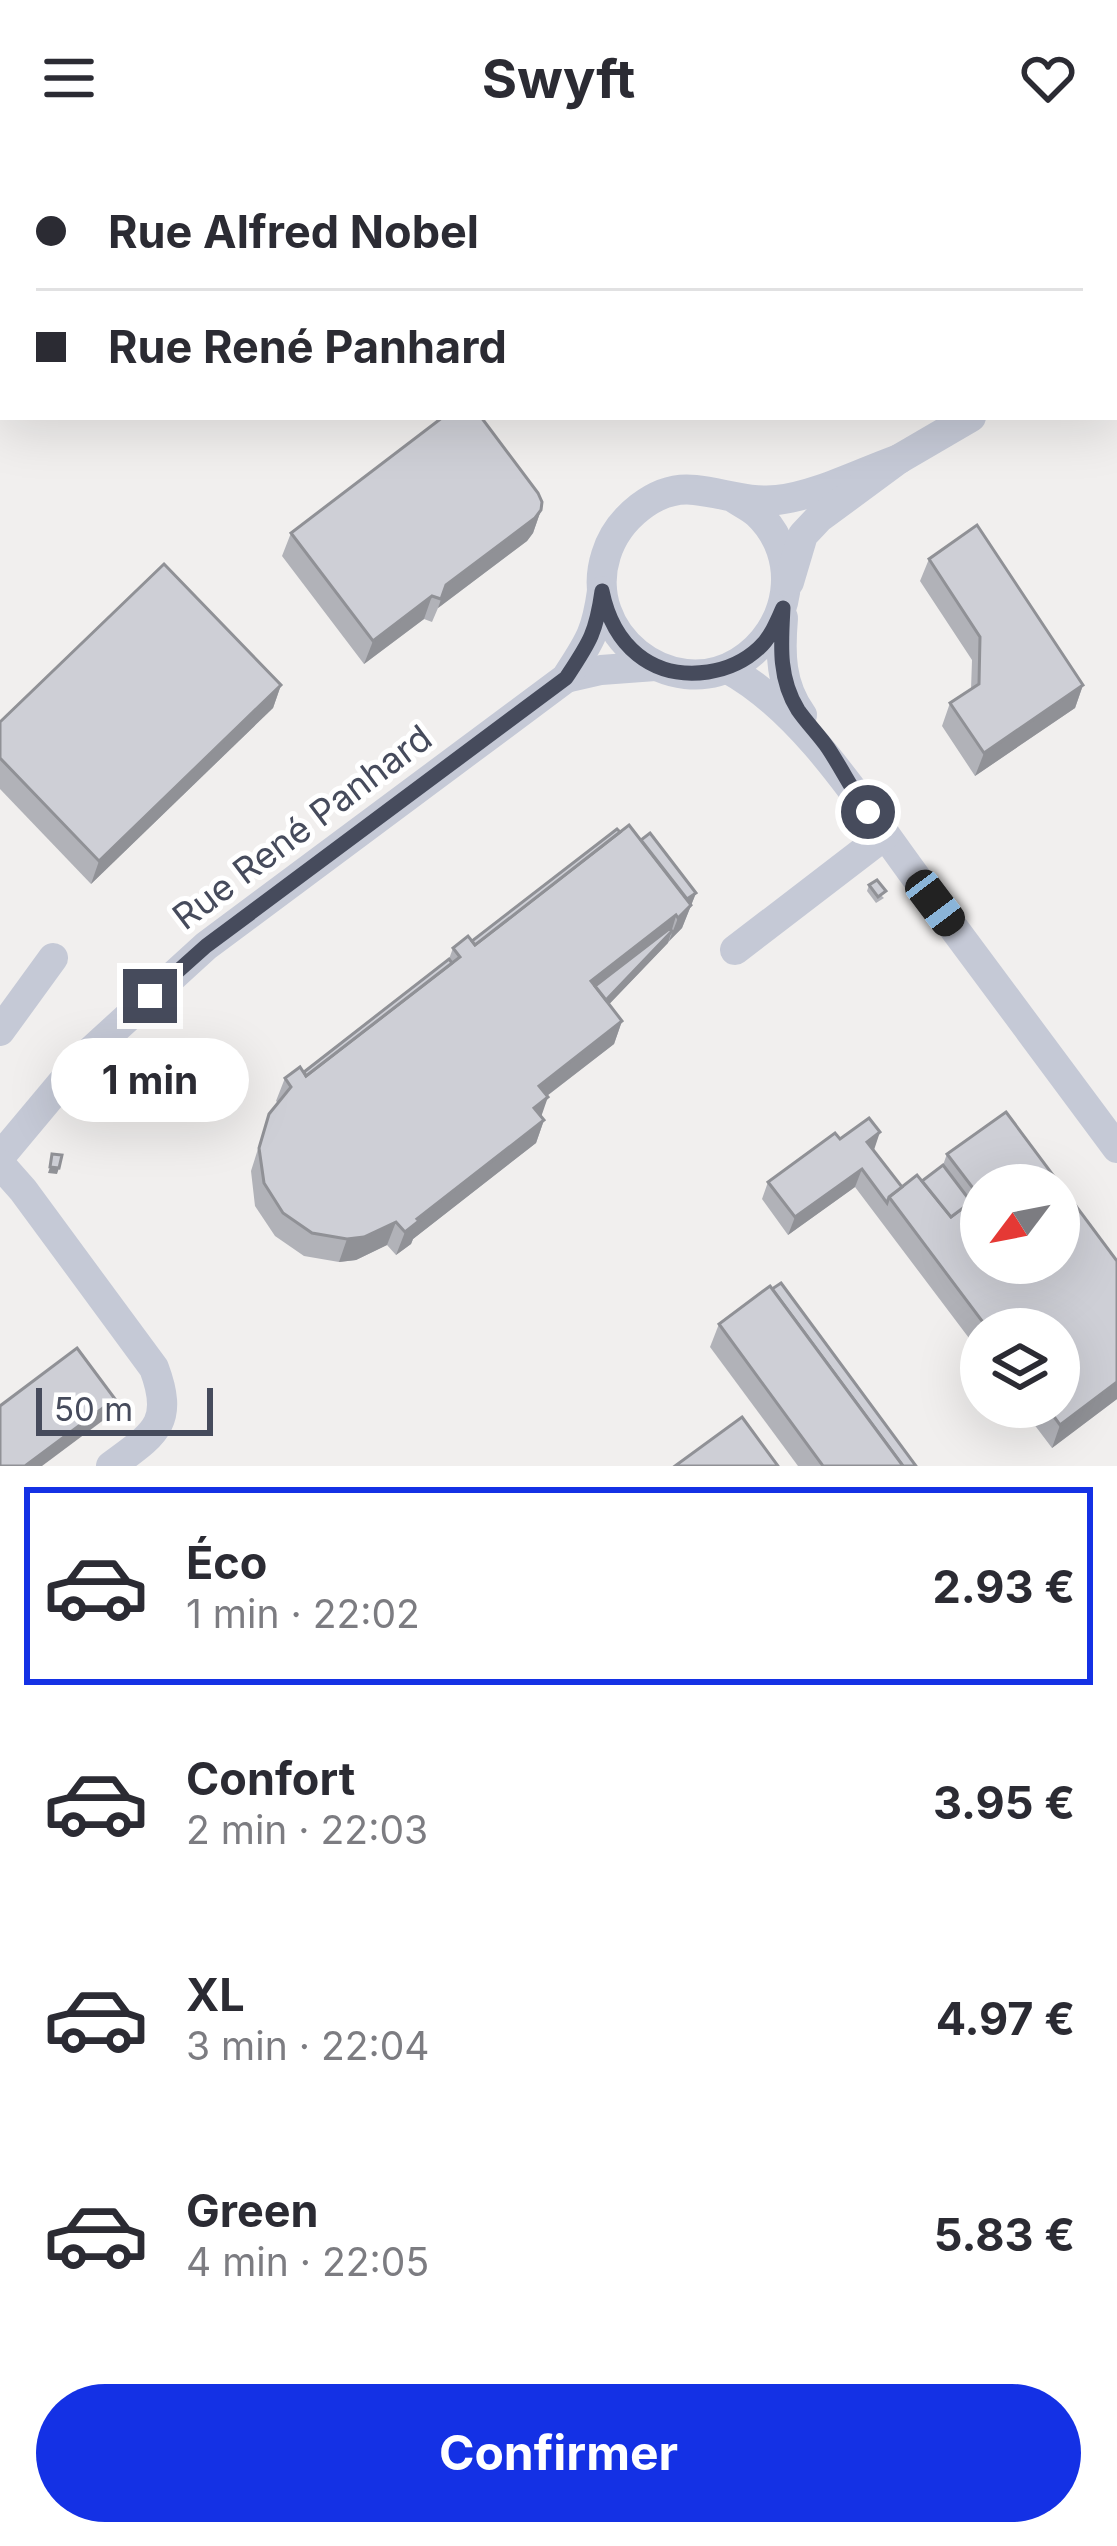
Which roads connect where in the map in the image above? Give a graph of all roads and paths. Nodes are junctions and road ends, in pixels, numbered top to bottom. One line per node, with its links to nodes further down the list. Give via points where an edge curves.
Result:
1 (966, 420): 2 (street)
2 (899, 459): 3 (street, via 794,496); 5 (street, via 803,536)
3 (734, 498): 4 (street, via 690,489 636,509 609,545); 5 (street, via 777,540)
4 (602, 591): 6 (street, via 616,632); 8 (street, Rue René Panhard, via 598,624)
5 (785, 598): 7 (street, via 770,635); 9 (street, via 784,678)
6 (656, 666): 7 (street, via 687,675); 8 (street, Rue René Panhard)
7 (728, 669): 9 (street, via 783,707)
8 (566, 678): 15 (street, Rue René Panhard, via 206,946 81,1060)
9 (852, 790): 10 (street)
10 (884, 835): 11 (street); 14 (street)
11 (735, 950)
12 (52, 958): 13 (street)
13 (0, 1031)
14 (1117, 1148)
15 (0, 1160): 16 (street, via 154,1368 164,1394 160,1422)
16 (111, 1466)

